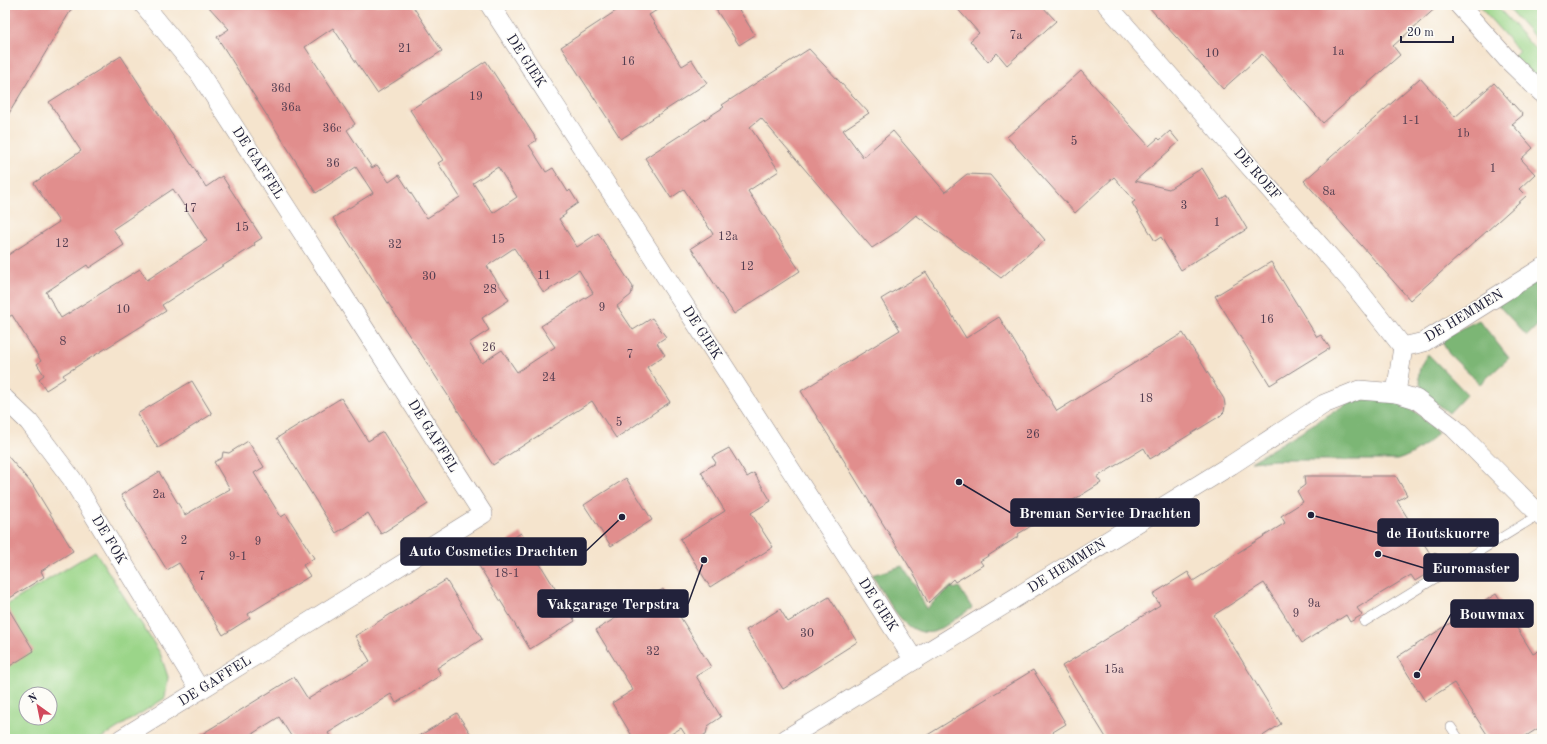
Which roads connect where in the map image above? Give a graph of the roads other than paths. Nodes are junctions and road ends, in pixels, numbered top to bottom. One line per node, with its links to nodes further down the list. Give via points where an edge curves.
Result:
1 (144, 5): 13 (street, DE GAFFEL, via 198,71 483,514)
2 (490, 5): 12 (street, DE GIEK)
3 (1107, 5): 7 (street, DE ROEF, via 1351,281)
4 (1459, 5): 5 (street, via 1508,60)
5 (1542, 93)
6 (1542, 268): 7 (street, DE HEMMEN, via 1424,342)
7 (1403, 347): 8 (street)
8 (1396, 393): 10 (street, DE HEMMEN, via 1416,399 1454,428); 12 (street, DE HEMMEN, via 1359,390 1324,404 1224,469)
9 (5, 399): 13 (street, DE FOK, via 29,422 72,479)
10 (1541, 515): 11 (lane)
11 (1364, 622)
12 (914, 660): 16 (street, DE HEMMEN)
13 (200, 690): 15 (street, DE GAFFEL)
14 (1451, 727): 17 (lane)
15 (121, 739)
16 (786, 739)
17 (1459, 739)

